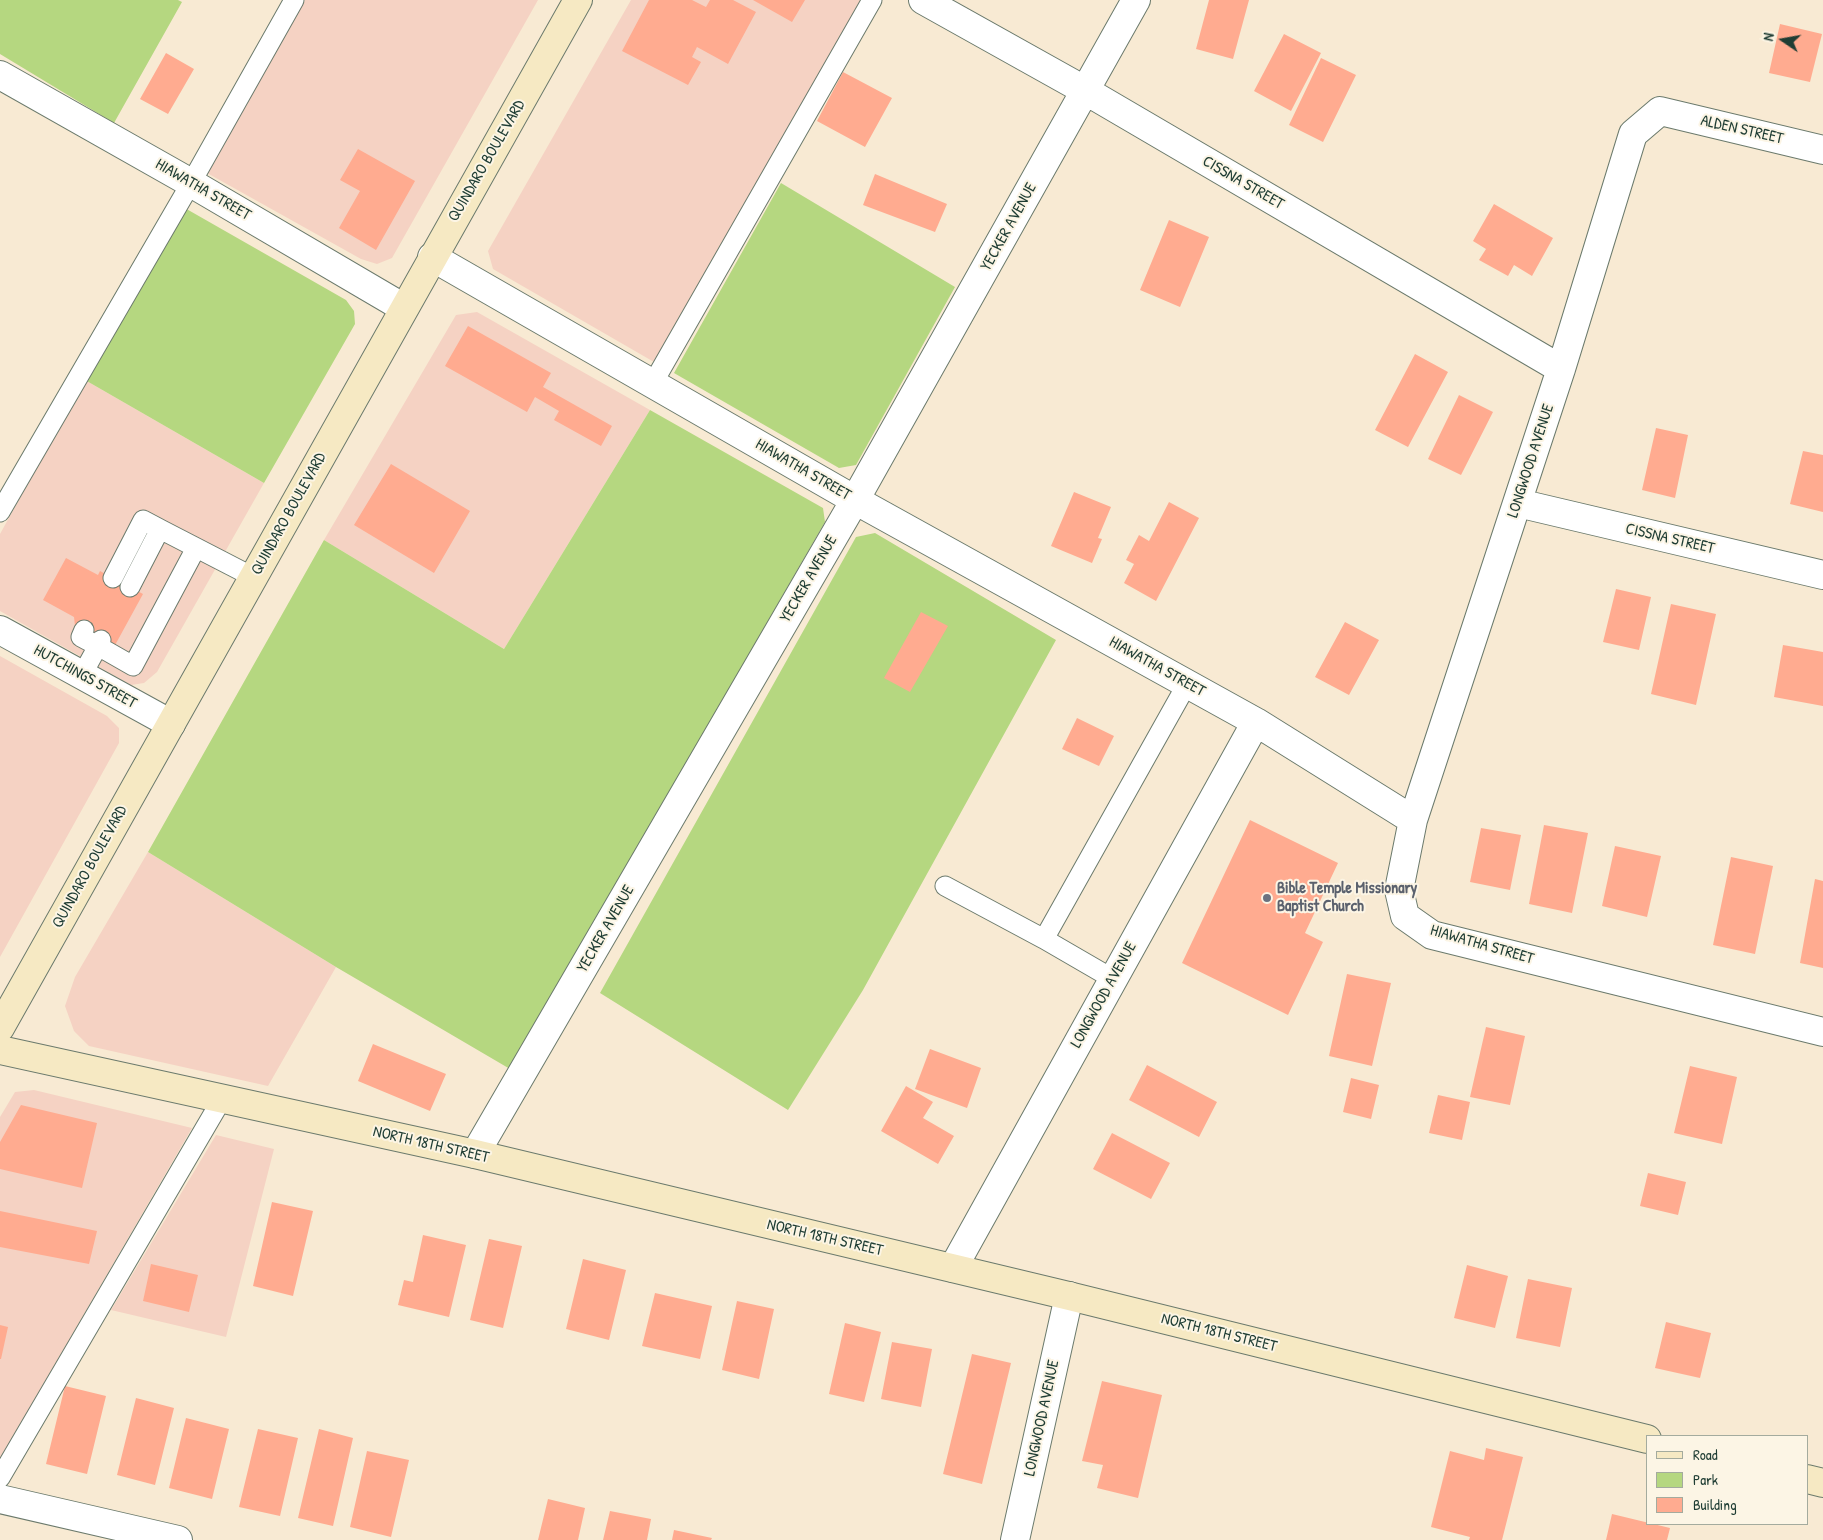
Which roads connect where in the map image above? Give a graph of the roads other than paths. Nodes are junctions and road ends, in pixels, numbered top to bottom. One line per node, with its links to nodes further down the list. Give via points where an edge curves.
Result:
1 (294, 0): 10 (lane)
2 (578, 0): 11 (main road, QUINDARO BOULEVARD)
3 (872, 0): 14 (lane)
4 (923, 0): 7 (street, CISSNA STREET)
5 (1136, 0): 7 (street, YECKER AVENUE)
6 (0, 75): 10 (street, HIAWATHA STREET)
7 (1086, 91): 13 (street, CISSNA STREET); 15 (street, YECKER AVENUE)
8 (1660, 111): 9 (street, ALDEN STREET); 13 (street, LONGWOOD AVENUE, via 1633,134)
9 (1823, 150)
10 (191, 183): 12 (street, HIAWATHA STREET); 17 (lane)
11 (432, 257): 12 (main road, QUINDARO BOULEVARD); 14 (street, HIAWATHA STREET)
12 (404, 308): 21 (main road, QUINDARO BOULEVARD)
13 (1561, 369): 16 (street, LONGWOOD AVENUE)
14 (653, 384): 15 (street, HIAWATHA STREET)
15 (855, 500): 28 (street, HIAWATHA STREET); 39 (street, YECKER AVENUE)
16 (1518, 502): 20 (street, CISSNA STREET); 31 (street, LONGWOOD AVENUE)
17 (0, 512)
18 (160, 529): 19 (lane); 22 (lane, via 143,520); 23 (lane)
19 (196, 548): 21 (lane); 26 (lane, via 134,666)
20 (1823, 575)
21 (253, 577): 30 (main road, QUINDARO BOULEVARD)
22 (113, 578)
23 (130, 587)
24 (0, 630): 27 (street, HUTCHINGS STREET)
25 (84, 630): 26 (lane, via 81,638)
26 (100, 643): 27 (lane)
27 (82, 675): 30 (street, HUTCHINGS STREET)
28 (1187, 684): 29 (street, HIAWATHA STREET); 33 (lane)
29 (1256, 722): 31 (street, HIAWATHA STREET); 34 (street, LONGWOOD AVENUE)
30 (171, 724): 35 (main road, QUINDARO BOULEVARD)
31 (1413, 820): 36 (street, HIAWATHA STREET, via 1399,890 1405,916 1432,935)
32 (945, 886): 33 (lane)
33 (1044, 940): 34 (lane)
34 (1114, 979): 40 (street, LONGWOOD AVENUE)
35 (0, 1028)
36 (1823, 1032)
37 (0, 1050): 38 (main road, NORTH 18TH STREET)
38 (222, 1099): 39 (main road, NORTH 18TH STREET); 43 (lane)
39 (475, 1154): 40 (main road, NORTH 18TH STREET)
40 (953, 1268): 41 (main road, NORTH 18TH STREET)
41 (1068, 1296): 42 (main road, NORTH 18TH STREET); 48 (street, LONGWOOD AVENUE)
42 (1646, 1439)
43 (0, 1478)
44 (1808, 1479): 45 (main road)
45 (1823, 1483)
46 (0, 1499): 47 (street)
47 (178, 1540)
48 (1015, 1540)

